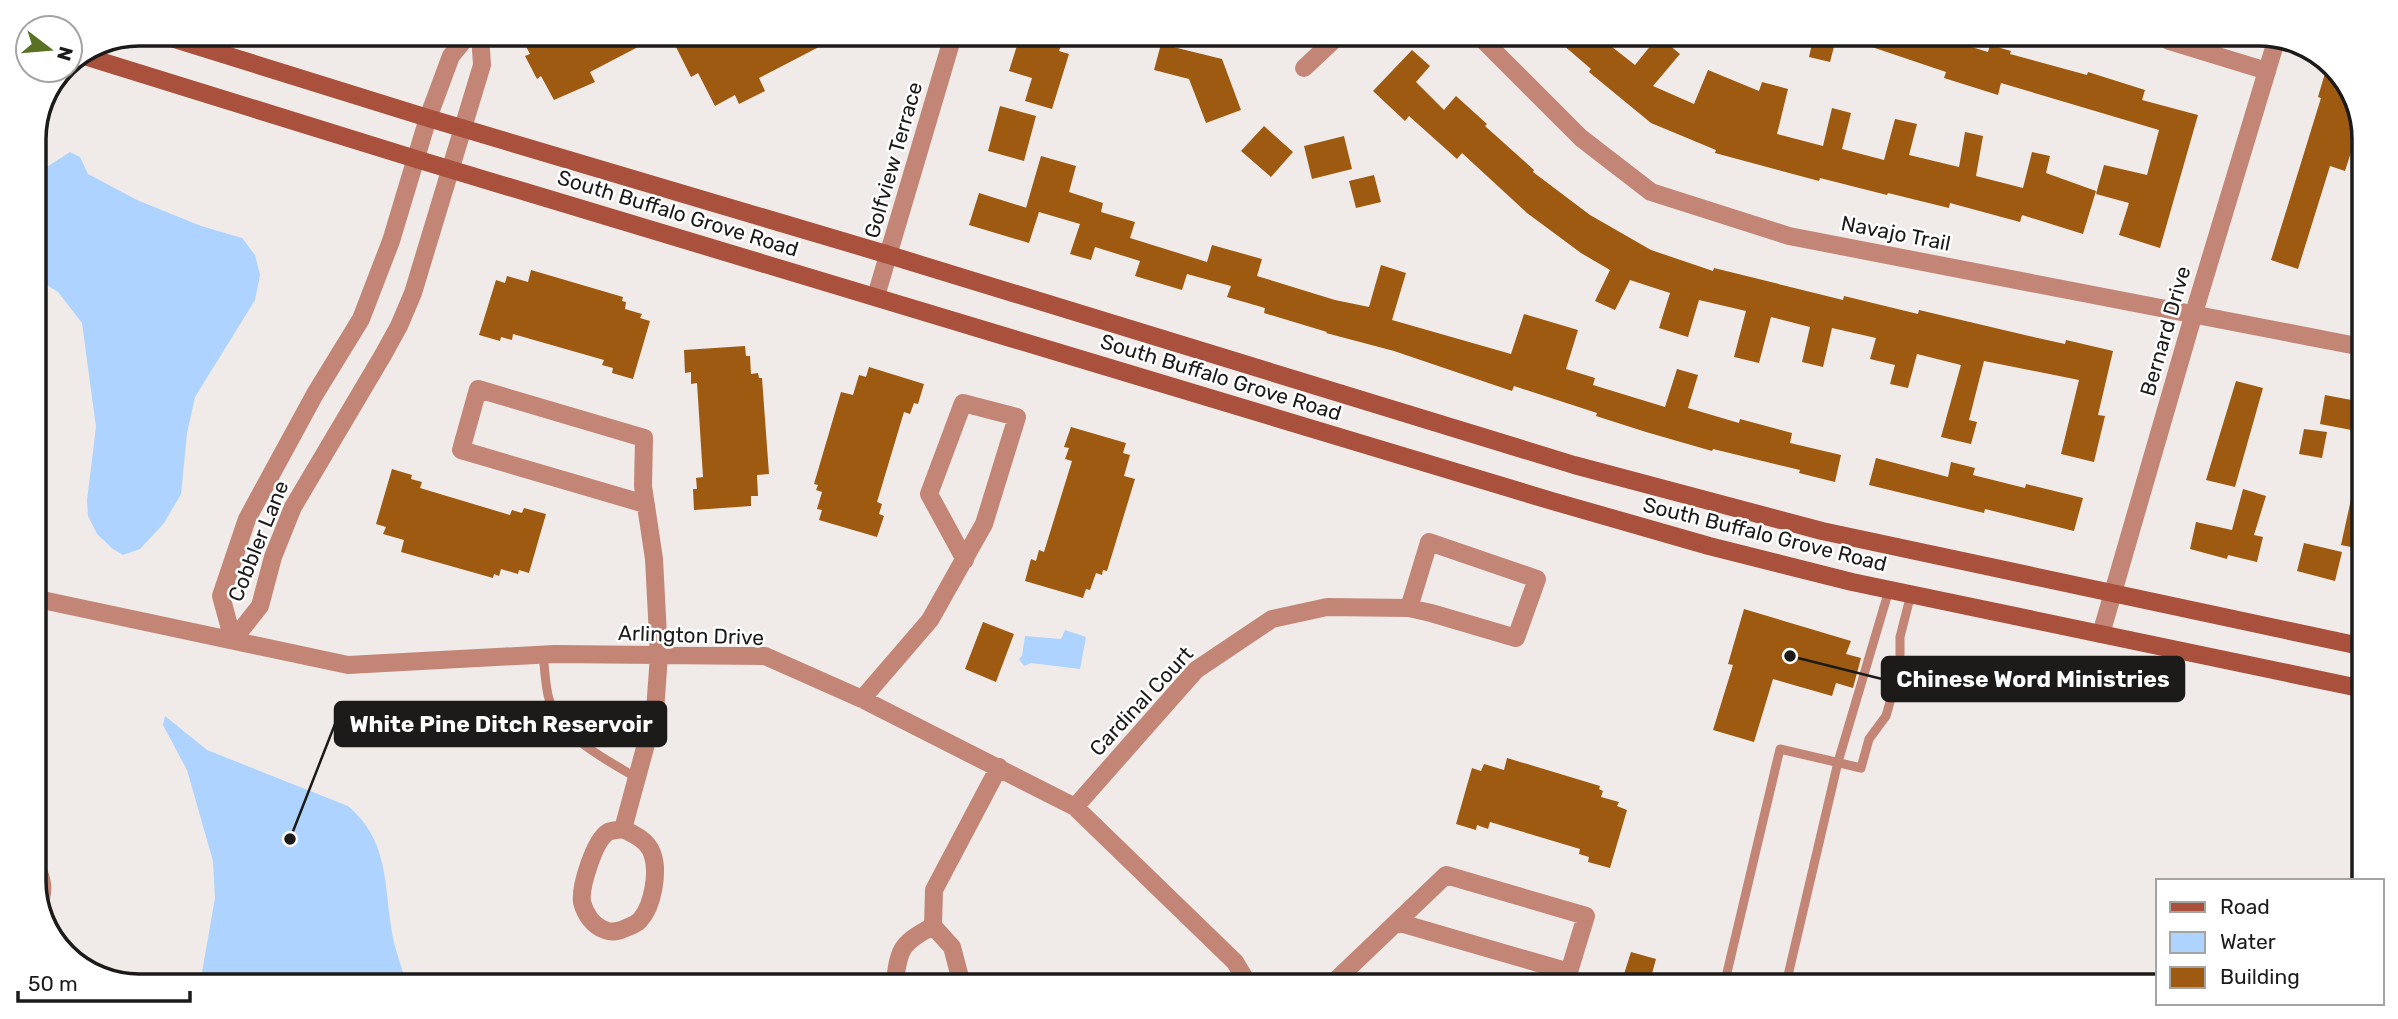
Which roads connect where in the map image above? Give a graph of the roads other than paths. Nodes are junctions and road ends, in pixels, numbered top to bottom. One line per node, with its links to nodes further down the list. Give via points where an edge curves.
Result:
1 (197, 46): 12 (main road, South Buffalo Grove Road)
2 (459, 46): 12 (street, Cobbler Lane)
3 (481, 46): 13 (street, Cobbler Lane, via 482,65)
4 (950, 46): 16 (street, Golfview Terrace)
5 (1327, 46): 10 (street)
6 (1488, 46): 18 (street, Navajo Trail, via 1581,138 1651,192 1789,236)
7 (2185, 46): 11 (street)
8 (2274, 47): 11 (street, Bernard Drive)
9 (92, 58): 14 (main road, South Buffalo Grove Road)
10 (1304, 68)
11 (2267, 71): 18 (street, Bernard Drive)
12 (428, 118): 13 (main road, South Buffalo Grove Road); 14 (street, Cobbler Lane)
13 (464, 129): 15 (street, Cobbler Lane); 16 (main road, South Buffalo Grove Road)
14 (416, 159): 15 (main road, South Buffalo Grove Road); 28 (street, Cobbler Lane, via 361,318 247,519 221,596)
15 (452, 169): 17 (main road, South Buffalo Grove Road); 28 (street, Cobbler Lane, via 399,326 293,507 260,606)
16 (889, 255): 17 (street, Golfview Terrace); 23 (main road, South Buffalo Grove Road, via 1574,465 1822,531)
17 (876, 296): 22 (main road, South Buffalo Grove Road, via 1565,505)
18 (2194, 313): 19 (street, Navajo Trail); 23 (street, Bernard Drive)
19 (2352, 345)
20 (645, 504): 20 (street, via 644,438 478,389 461,450); 31 (street, via 654,559)
21 (965, 560): 21 (street, via 984,524 1017,417 963,402 929,494); 33 (street, via 930,620)
22 (1889, 590): 24 (main road, South Buffalo Grove Road); 34 (lane)
23 (2114, 592): 27 (street, Bernard Drive); 29 (main road, South Buffalo Grove Road)
24 (1911, 594): 27 (main road, South Buffalo Grove Road); 34 (lane, via 1900,638 1900,667 1886,716 1869,739 1861,768)
25 (46, 601): 28 (street, Arlington Drive)
26 (1409, 608): 26 (street, Cardinal Court, via 1516,638 1537,579 1429,542); 37 (street, Cardinal Court, via 1327,607 1272,619 1196,670)
27 (2101, 634): 32 (main road, South Buffalo Grove Road)
28 (233, 640): 30 (street, Arlington Drive, via 348,665)
29 (2352, 644)
30 (543, 655): 31 (street, Arlington Drive); 36 (lane, via 548,697 557,718 599,756)
31 (659, 655): 33 (street, Arlington Drive, via 765,656); 36 (street, via 655,711)
32 (2352, 687)
33 (862, 699): 35 (street, Arlington Drive)
34 (1838, 762): 45 (lane, via 1780,748); 46 (lane)
35 (999, 766): 37 (street, Arlington Drive); 40 (street, via 934,890)
36 (638, 778): 38 (street)
37 (1075, 807): 43 (street, Arlington Drive, via 1236,962)
38 (624, 829): 38 (street, via 608,832 601,840 586,876 585,910 589,919 606,931 620,931 639,922 649,906 655,873 652,853 641,838)
39 (1397, 922): 39 (street, via 1569,972 1586,916 1446,875); 44 (street)
40 (933, 926): 41 (street, via 909,940 898,957); 42 (street, via 952,947)
41 (896, 974)
42 (959, 974)
43 (1243, 974)
44 (1342, 974)
45 (1727, 974)
46 (1788, 974)

